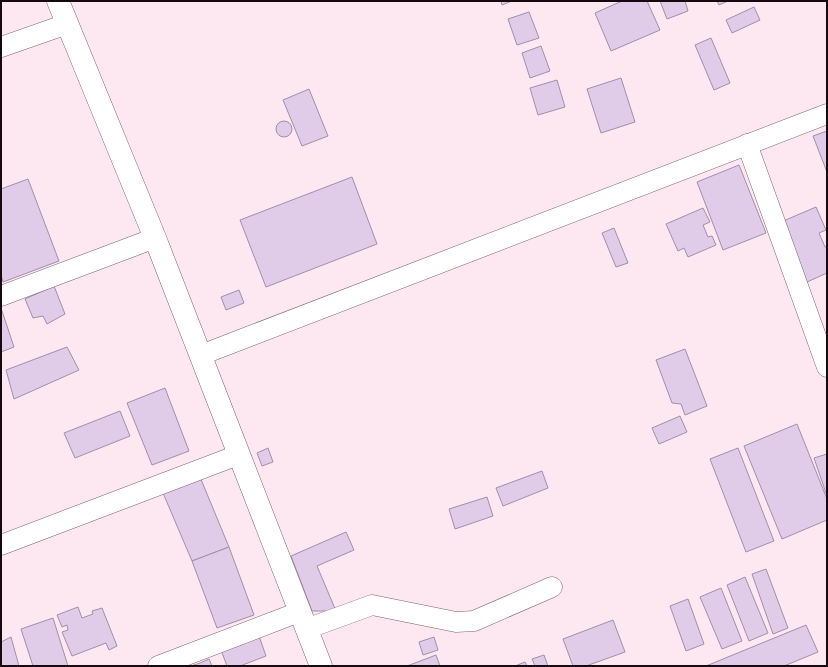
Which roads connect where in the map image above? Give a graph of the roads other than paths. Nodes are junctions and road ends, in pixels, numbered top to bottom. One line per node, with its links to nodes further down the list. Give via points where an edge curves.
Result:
1 (58, 1): 2 (main road)
2 (67, 24): 3 (street); 6 (main road)
3 (1, 47)
4 (827, 114): 5 (street)
5 (747, 144): 8 (street); 9 (street)
6 (155, 238): 7 (street); 8 (main road)
7 (1, 296)
8 (201, 355): 10 (main road)
9 (827, 367)
10 (238, 455): 11 (street); 13 (main road)
11 (1, 545)
12 (552, 587): 13 (street, via 474,621 456,622 372,605)
13 (303, 620): 14 (street); 15 (main road)
14 (158, 666)
15 (321, 666)

